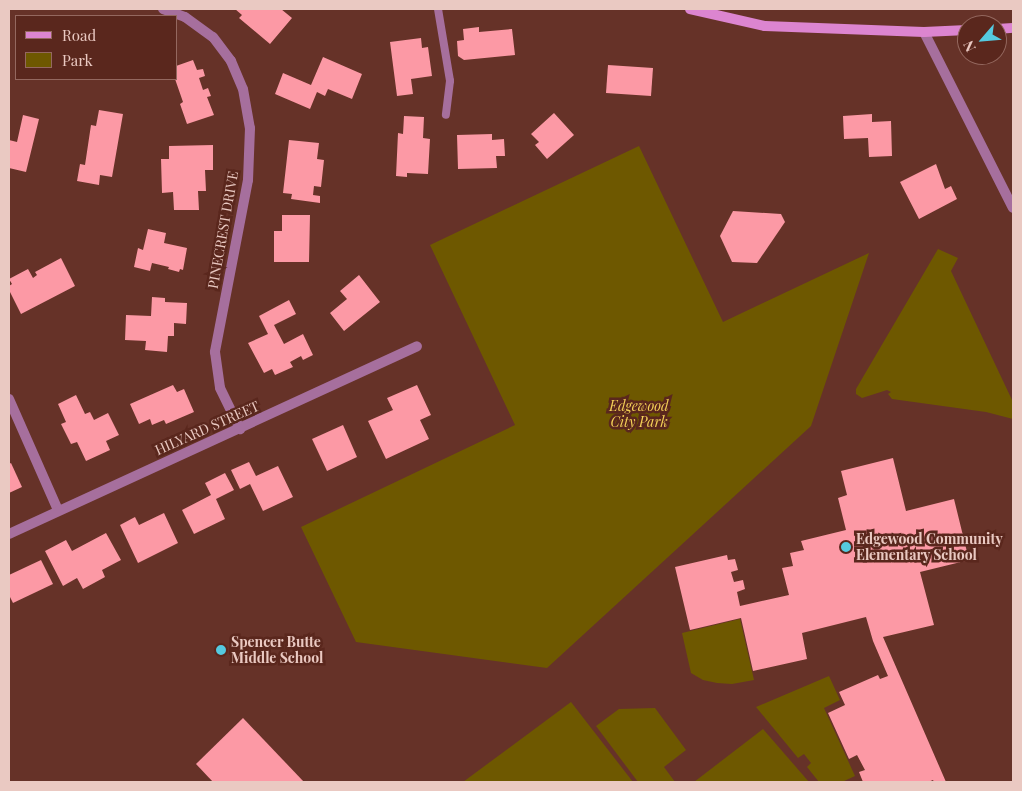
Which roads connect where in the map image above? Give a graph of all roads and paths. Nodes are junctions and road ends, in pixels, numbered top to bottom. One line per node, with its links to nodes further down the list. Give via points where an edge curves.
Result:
1 (163, 9): 10 (street, PINECREST DRIVE, via 185,17 213,37 231,61 243,89 249,118 248,180 216,352 220,388)
2 (438, 9): 6 (lane, via 450,81)
3 (690, 9): 5 (main road, via 765,26)
4 (957, 30): 5 (main road)
5 (924, 32): 7 (street)
6 (446, 115)
7 (1013, 208)
8 (417, 346): 10 (street, HILYARD STREET)
9 (9, 399): 11 (street)
10 (240, 428): 11 (street, HILYARD STREET)
11 (58, 510): 12 (street, HILYARD STREET)
12 (9, 534)

